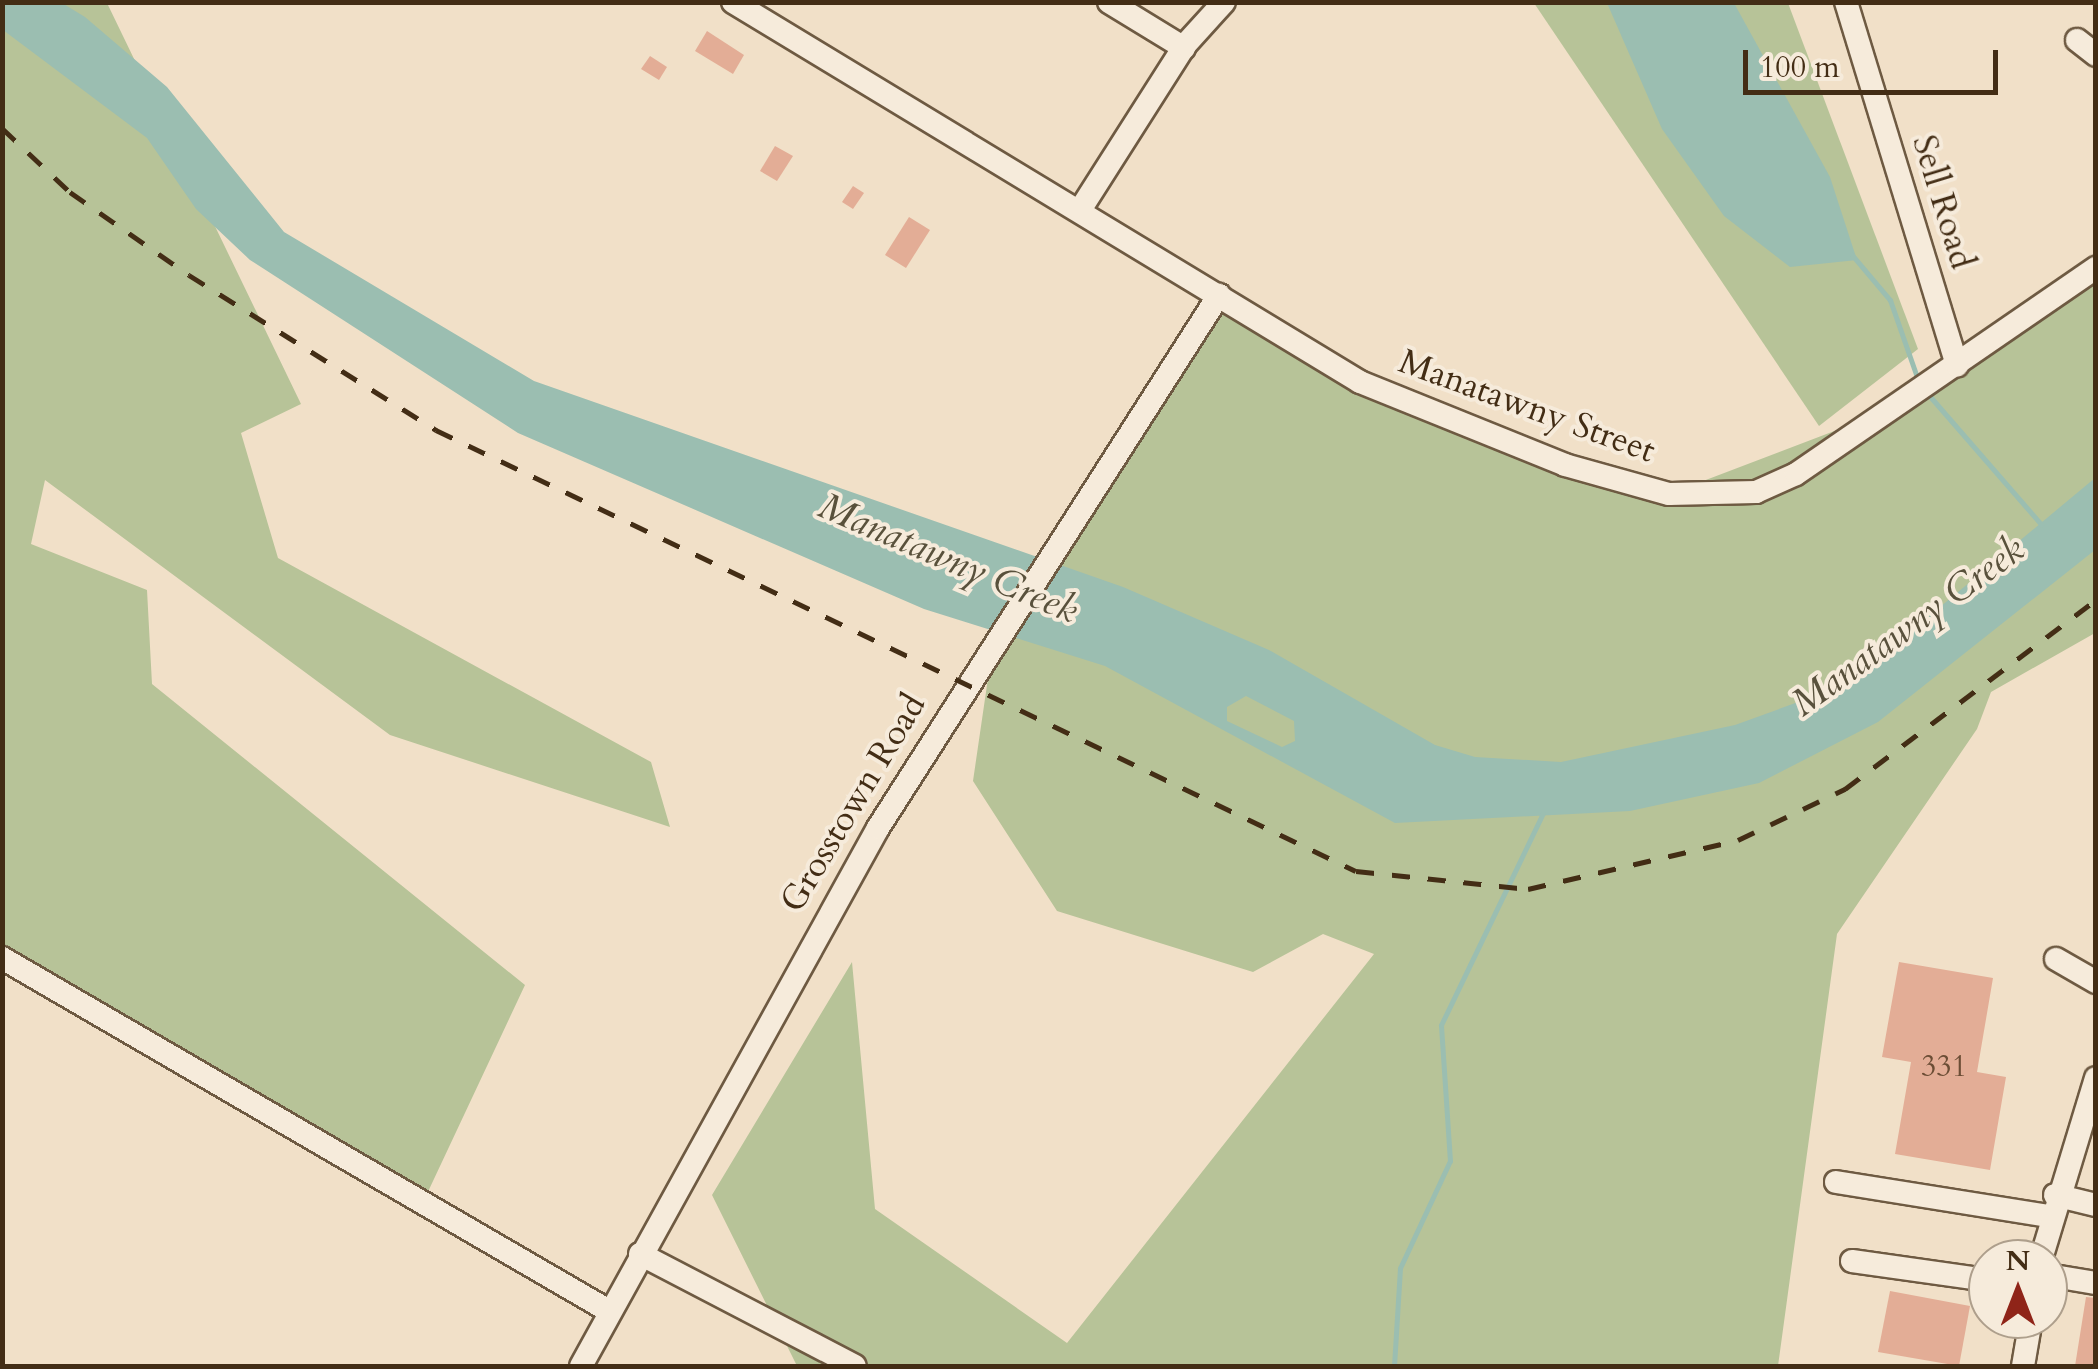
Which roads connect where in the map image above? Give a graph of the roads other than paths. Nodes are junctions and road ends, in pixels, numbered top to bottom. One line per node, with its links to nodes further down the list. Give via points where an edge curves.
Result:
1 (1109, 2): 6 (street)
2 (1224, 2): 6 (street)
3 (1846, 2): 11 (street, Sell Road)
4 (739, 4): 8 (street, Manatawny Street)
5 (2076, 40): 7 (street)
6 (1184, 48): 8 (street)
7 (2096, 55)
8 (1080, 210): 10 (street, Manatawny Street)
9 (2096, 268): 11 (street, Manatawny Street)
10 (1218, 295): 11 (street, Manatawny Street, via 1295,348 1448,422 1669,494 1756,492); 20 (street, Grosstown Road, via 1058,539 814,935)
11 (1957, 365)
12 (2, 958): 25 (street)
13 (2056, 959): 14 (street)
14 (2096, 982)
15 (2096, 1078): 17 (street)
16 (1836, 1182): 17 (street)
17 (2052, 1205): 18 (street); 19 (street)
18 (2096, 1205)
19 (2045, 1239)
20 (640, 1254): 25 (street, Grosstown Road); 28 (street)
21 (1852, 1261): 22 (street)
22 (1968, 1277)
23 (2068, 1279): 24 (street)
24 (2096, 1284)
25 (609, 1311): 27 (street, Grosstown Road)
26 (2028, 1339): 29 (street)
27 (581, 1366)
28 (855, 1366)
29 (2023, 1366)

